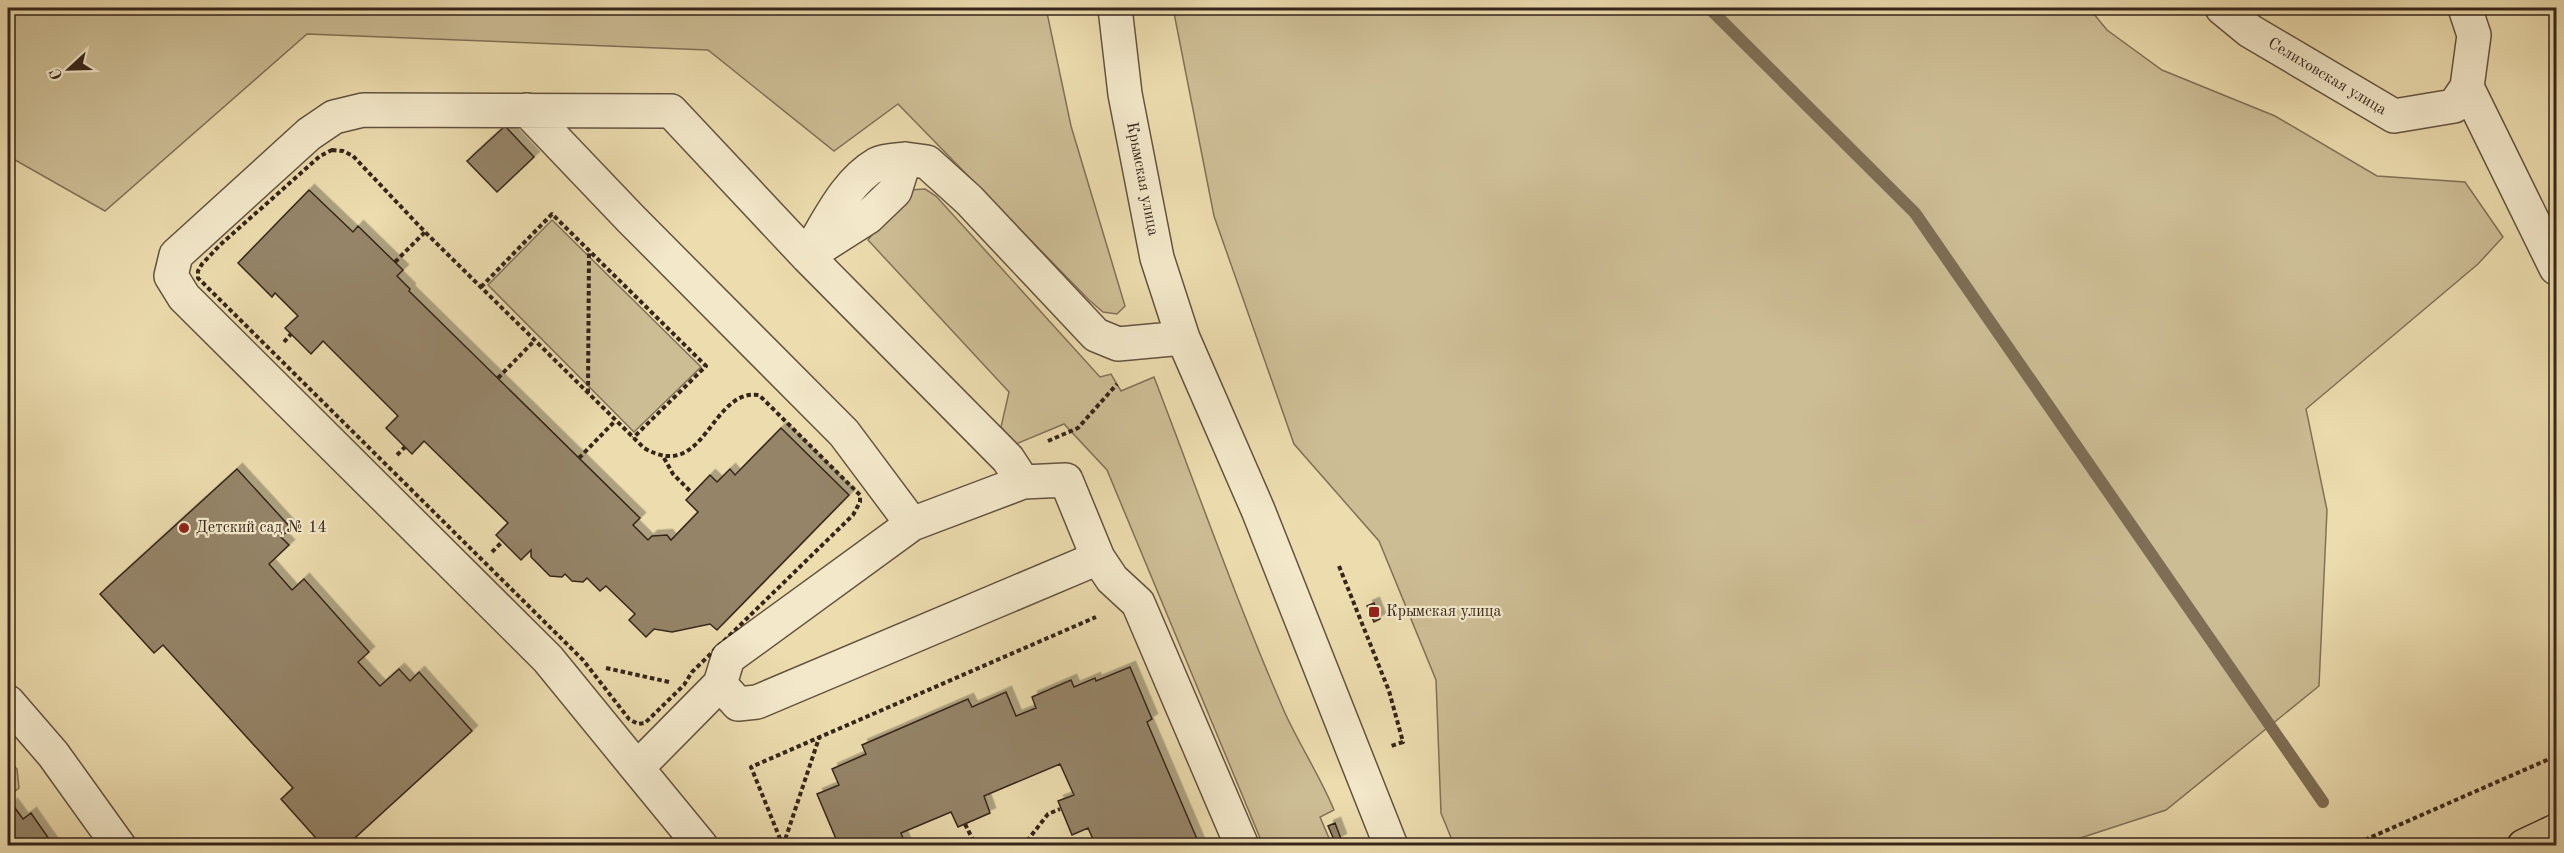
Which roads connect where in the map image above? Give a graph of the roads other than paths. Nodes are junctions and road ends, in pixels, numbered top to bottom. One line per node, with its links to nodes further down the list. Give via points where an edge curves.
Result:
1 (1115, 8): 8 (street, Крымская улица, via 1125,94 1157,258)
2 (2222, 8): 4 (street, Селиховская улица, via 2250,31 2394,116 2454,106)
3 (2465, 8): 4 (street, via 2474,35)
4 (2468, 87): 7 (street)
5 (527, 110): 6 (street, via 671,111); 10 (street, via 844,433); 14 (street, via 363,110 334,117 309,134 176,255 171,276 184,297 548,659)
6 (807, 256): 8 (street, via 868,217 895,191 905,159 927,162 969,200 1096,335 1118,344); 9 (street, via 1008,459)
7 (2556, 267)
8 (1183, 338): 19 (street, Крымская улица, via 1258,510)
9 (1023, 482): 10 (street); 11 (street, via 1066,480)
10 (912, 524): 12 (street, via 728,658)
11 (1098, 558): 12 (street, via 757,702 738,704); 18 (street, via 1112,579 1138,603)
12 (720, 684): 14 (street)
13 (8, 702): 16 (street, via 53,754)
14 (637, 768): 17 (street)
15 (2556, 831): 20 (main road)
16 (119, 846)
17 (701, 846)
18 (1242, 846)
19 (1391, 846)
20 (2524, 846)

